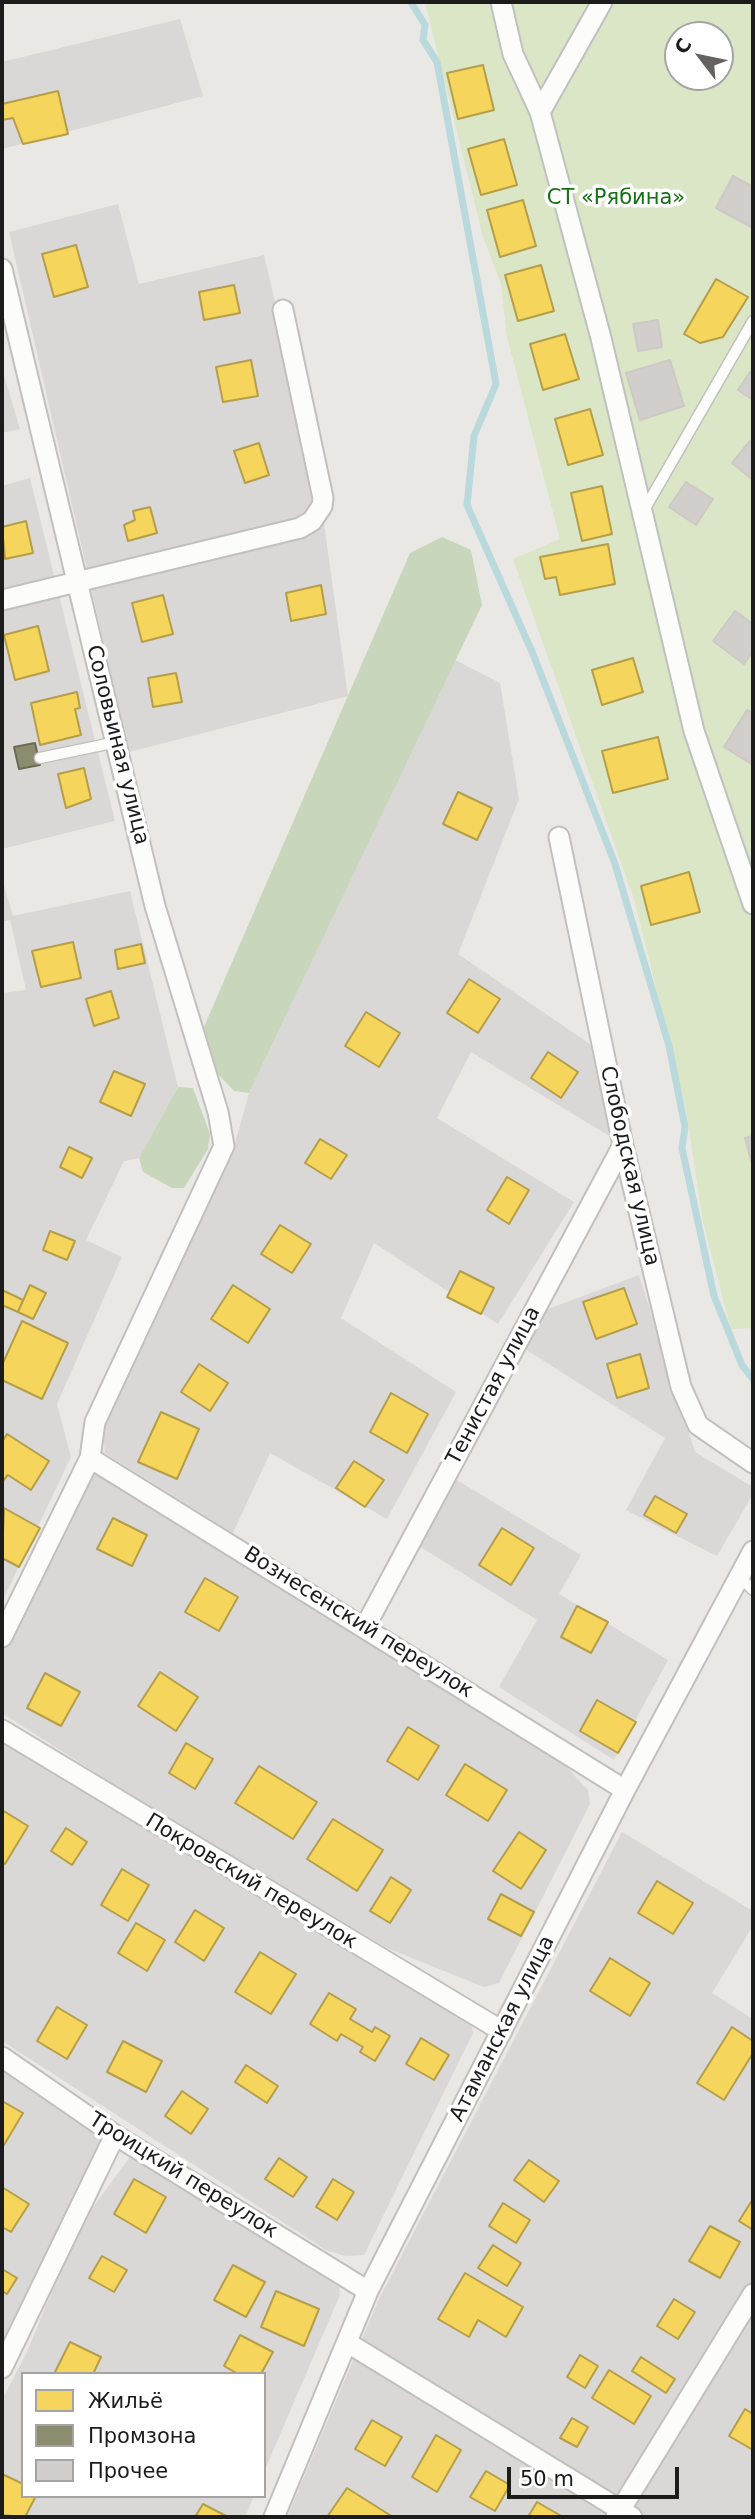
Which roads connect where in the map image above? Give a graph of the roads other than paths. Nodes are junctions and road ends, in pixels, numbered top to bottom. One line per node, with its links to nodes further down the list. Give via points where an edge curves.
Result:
1 (500, 2): 3 (street, via 513,54)
2 (601, 2): 3 (street)
3 (541, 112): 7 (street, via 601,338)
4 (2, 269): 8 (street, Соловьиная улица)
5 (284, 310): 8 (street, via 323,498 319,514 300,528)
6 (753, 321): 7 (lane)
7 (641, 515): 13 (street, via 695,731)
8 (76, 582): 9 (street); 10 (street, Соловьиная улица)
9 (2, 600)
10 (118, 742): 11 (lane); 15 (street, Соловьиная улица, via 155,906 218,1112 224,1146 95,1422)
11 (40, 758)
12 (559, 837): 14 (street, Слободская улица)
13 (753, 904)
14 (623, 1145): 16 (street, Слободская улица, via 681,1387 698,1425); 19 (street, Тенистая улица)
15 (90, 1458): 19 (street, Вознесенский переулок); 20 (street, Соловьиная улица)
16 (753, 1463)
17 (753, 1551): 18 (street, Атаманская улица)
18 (746, 1583): 22 (street, Атаманская улица)
19 (365, 1627): 22 (street, Вознесенский переулок)
20 (2, 1637)
21 (2, 1730): 23 (street, Покровский переулок)
22 (625, 1790): 23 (street, Атаманская улица)
23 (502, 2031): 26 (street, Атаманская улица)
24 (2, 2057): 25 (street, Троицкий переулок)
25 (115, 2135): 26 (street, Троицкий переулок); 29 (street)
26 (368, 2291): 28 (street, Атаманская улица)
27 (753, 2294): 30 (street)
28 (348, 2343): 30 (street); 31 (street, Атаманская улица)
29 (2, 2368)
30 (623, 2515)
31 (274, 2517)

